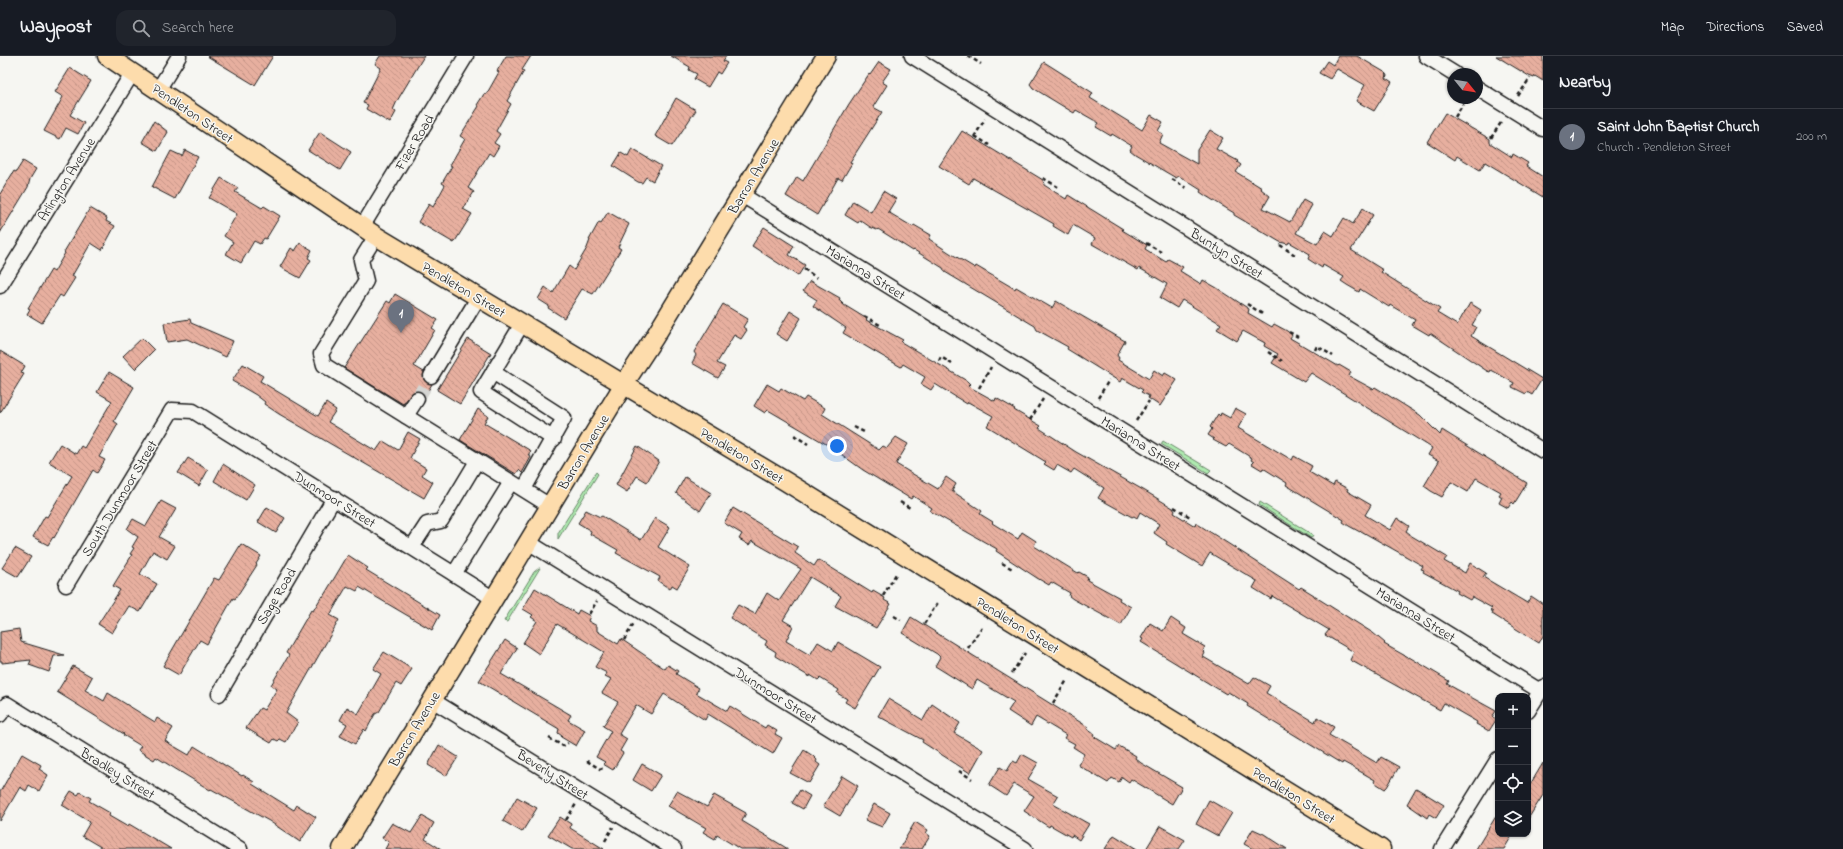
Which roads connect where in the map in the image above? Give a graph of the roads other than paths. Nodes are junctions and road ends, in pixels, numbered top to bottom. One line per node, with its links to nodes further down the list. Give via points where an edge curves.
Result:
1 (107, 56): 8 (main road, Pendleton Street)
2 (178, 56): 9 (street)
3 (466, 56): 13 (street, Fizer Road)
4 (826, 56): 12 (main road, Barron Avenue)
5 (912, 56): 24 (street, Buntyn Street)
6 (1426, 56): 7 (street)
7 (1447, 69)
8 (133, 72): 9 (main road, Pendleton Street); 14 (street, Arlington Avenue)
9 (158, 90): 13 (main road, Pendleton Street)
10 (1483, 92): 11 (street)
11 (1543, 129)
12 (742, 195): 19 (main road, Barron Avenue); 35 (street, Marianna Street)
13 (369, 232): 15 (main road, Pendleton Street); 22 (street, Fizer Road, via 361,260 366,281 321,354 321,358 324,365)
14 (0, 286)
15 (478, 298): 16 (main road, Pendleton Street); 18 (street)
16 (522, 324): 17 (street); 19 (main road, Pendleton Street)
17 (494, 370): 23 (street, via 496,374 563,416 564,421); 23 (street, via 482,390 483,394)
18 (431, 376)
19 (624, 384): 29 (main road, Barron Avenue); 45 (main road, Pendleton Street)
20 (417, 399): 22 (street)
21 (172, 410): 28 (street, Dunmoor Street, via 193,411); 33 (street, South Dunmoor Street)
22 (406, 416): 25 (street)
23 (554, 439): 27 (street)
24 (1543, 450)
25 (477, 460): 26 (street); 31 (street, via 441,521 427,524)
26 (511, 482): 27 (street); 32 (street)
27 (524, 489): 29 (street)
28 (334, 498): 31 (street, Dunmoor Street); 36 (street, Sage Road)
29 (550, 506): 30 (main road, Barron Avenue)
30 (528, 542): 34 (main road, Barron Avenue); 44 (street, Dunmoor Street)
31 (412, 547): 32 (street, Dunmoor Street)
32 (454, 574): 34 (street, Dunmoor Street)
33 (66, 585)
34 (494, 598): 37 (main road, Barron Avenue)
35 (1542, 689): 38 (street)
36 (218, 694)
37 (432, 700): 42 (main road, Barron Avenue); 43 (street, Beverly Street)
38 (1531, 706)
39 (0, 716): 41 (street, Bradley Street, via 7,704)
40 (1495, 764): 46 (street)
41 (240, 849)
42 (342, 849)
43 (674, 849)
44 (1025, 849)
45 (1381, 849)
46 (1442, 849)

